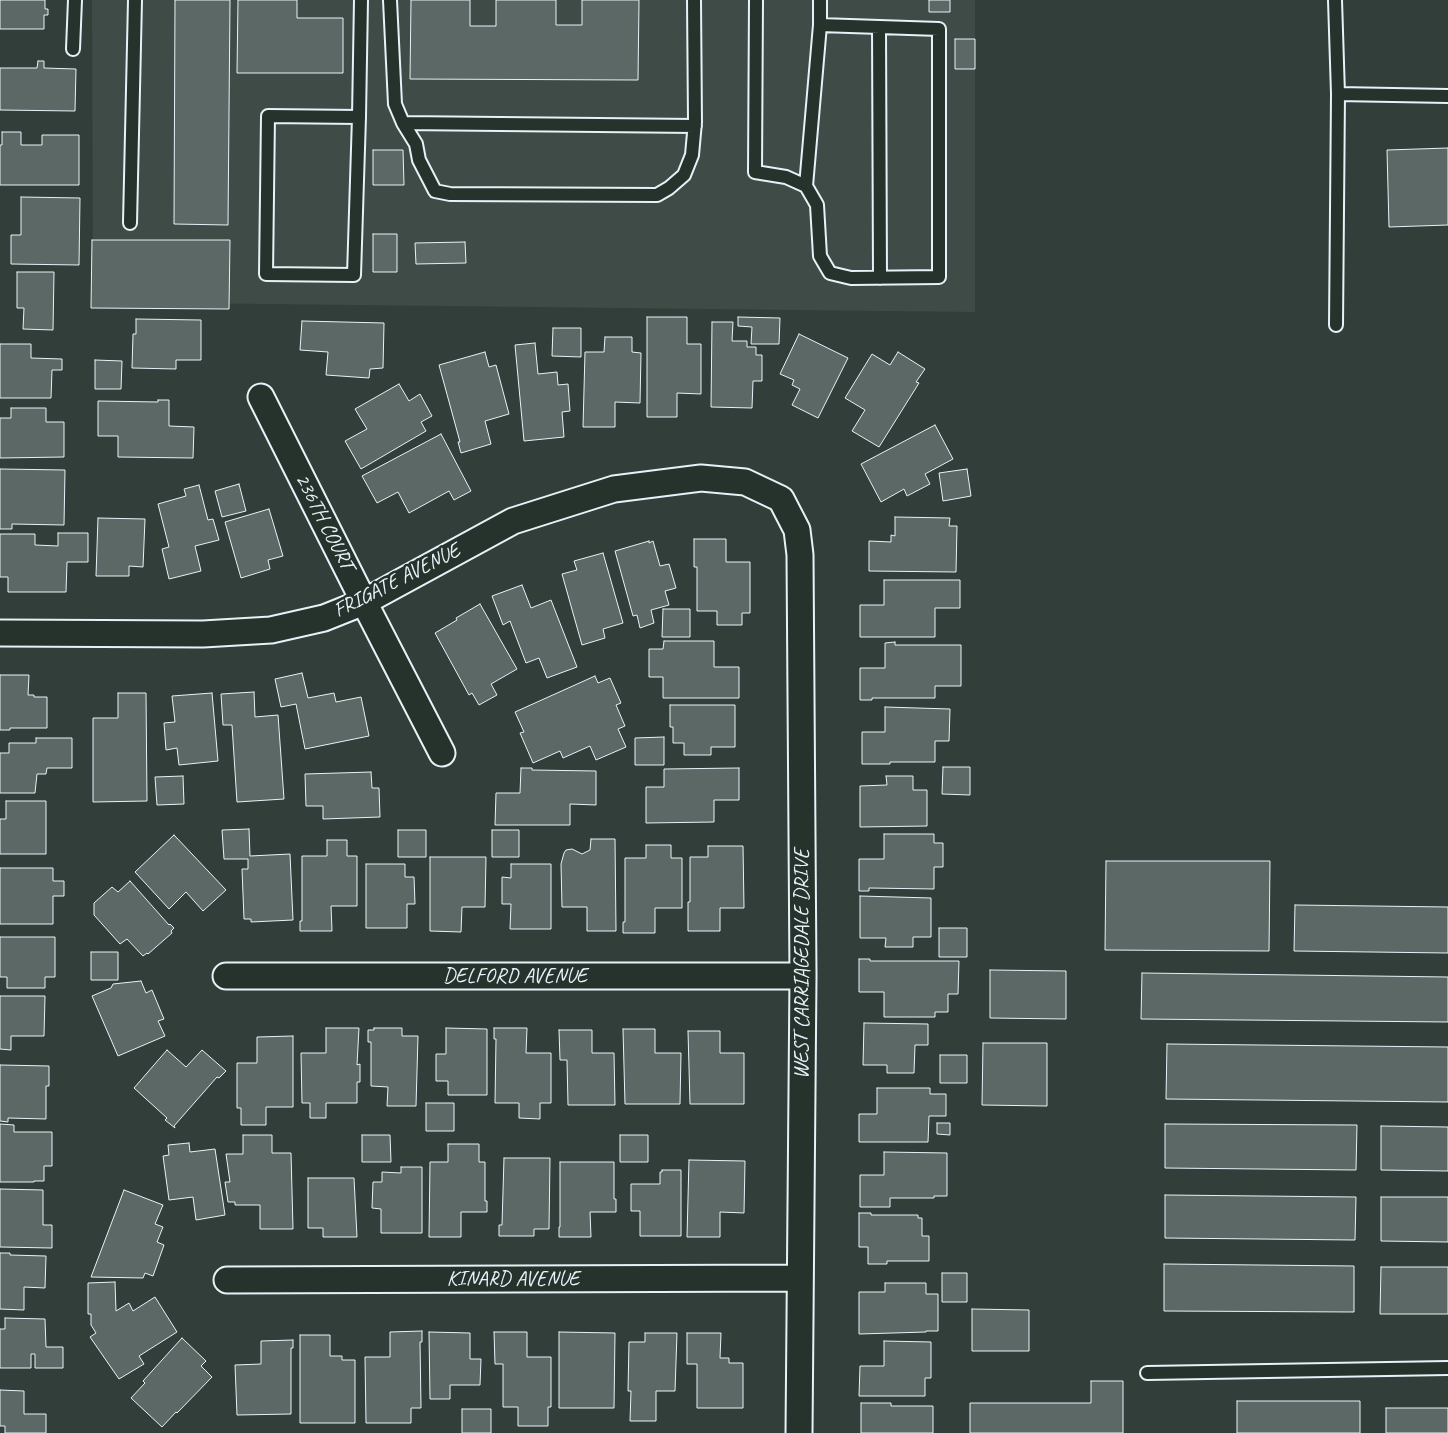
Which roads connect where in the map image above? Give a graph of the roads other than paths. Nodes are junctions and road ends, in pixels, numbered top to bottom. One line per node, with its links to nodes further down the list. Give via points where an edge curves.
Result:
1 (75, 0): 11 (lane)
2 (135, 0): 18 (lane)
3 (361, 0): 14 (lane)
4 (390, 0): 15 (lane, via 395,104)
5 (694, 0): 16 (lane)
6 (756, 0): 17 (lane, via 755,172 786,177)
7 (820, 0): 9 (lane)
8 (1335, 0): 12 (lane)
9 (820, 25): 10 (lane); 17 (lane)
10 (879, 27): 19 (lane); 19 (lane, via 939,29 939,277)
11 (73, 49)
12 (1338, 94): 13 (lane); 20 (lane)
13 (1448, 96)
14 (359, 117): 14 (lane, via 354,275 266,274 268,116)
15 (402, 123): 16 (lane); 16 (lane, via 416,144 419,160 435,191 460,194 657,194 684,175 692,155)
16 (695, 126)
17 (806, 186): 19 (lane, via 817,205 820,256 830,274)
18 (130, 223)
19 (880, 278)
20 (1336, 325)
21 (261, 397): 23 (street, 236TH COURT)
22 (781, 499): 23 (street, FRIGATE AVENUE, via 745,482 701,478 614,489 513,521); 27 (street, WEST CARRIAGEDALE DRIVE, via 797,530 800,555)
23 (364, 602): 24 (street, FRIGATE AVENUE, via 324,618 271,630 203,634); 25 (street, 236TH COURT)
24 (0, 633)
25 (442, 753)
26 (226, 976): 27 (street, DELFORD AVENUE)
27 (803, 976): 28 (street, WEST CARRIAGEDALE DRIVE)
28 (800, 1278): 29 (street, KINARD AVENUE); 32 (street, WEST CARRIAGEDALE DRIVE)
29 (227, 1280)
30 (1448, 1368): 31 (lane)
31 (1147, 1373)
32 (799, 1433)

